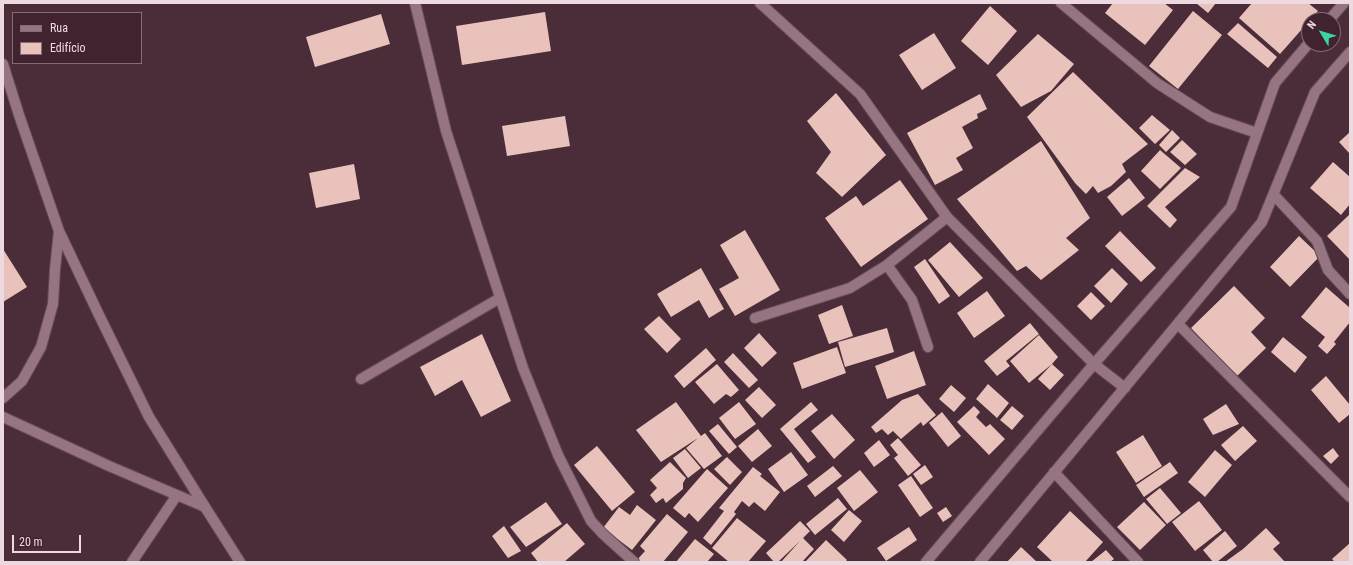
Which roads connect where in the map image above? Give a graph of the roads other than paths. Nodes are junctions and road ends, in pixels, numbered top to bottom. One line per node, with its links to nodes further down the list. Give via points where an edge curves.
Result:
1 (415, 3): 15 (street, via 446,131)
2 (760, 3): 11 (street, via 860,94)
3 (1061, 3): 9 (street, via 1157,83 1210,117)
4 (1342, 4): 5 (street)
5 (1336, 12)
6 (1301, 52): 9 (street, via 1275,83)
7 (1350, 52): 10 (street, via 1315,92)
8 (3, 64): 12 (street)
9 (1257, 133): 19 (street, via 1231,208)
10 (1274, 195): 14 (street, via 1317,241 1328,270); 17 (street, via 1262,222)
11 (947, 217): 13 (street); 19 (street)
12 (59, 232): 22 (street, via 53,304 41,347 22,380); 27 (street, via 150,416)
13 (887, 265): 16 (street, via 850,288); 18 (street, via 912,300)
14 (1350, 294)
15 (500, 298): 20 (street); 30 (street, via 523,368 555,448 591,521)
16 (755, 318)
17 (1178, 324): 21 (street); 26 (street)
18 (928, 347)
19 (1094, 364): 21 (street); 31 (street)
20 (361, 379)
21 (1125, 388): 24 (street)
22 (3, 398)
23 (3, 417): 25 (street)
24 (1054, 472): 32 (street); 33 (street)
25 (177, 495): 27 (street); 28 (street)
26 (1350, 497)
27 (205, 507): 29 (street)
28 (132, 562)
29 (240, 562)
30 (634, 562)
31 (926, 562)
32 (980, 562)
33 (1138, 562)

